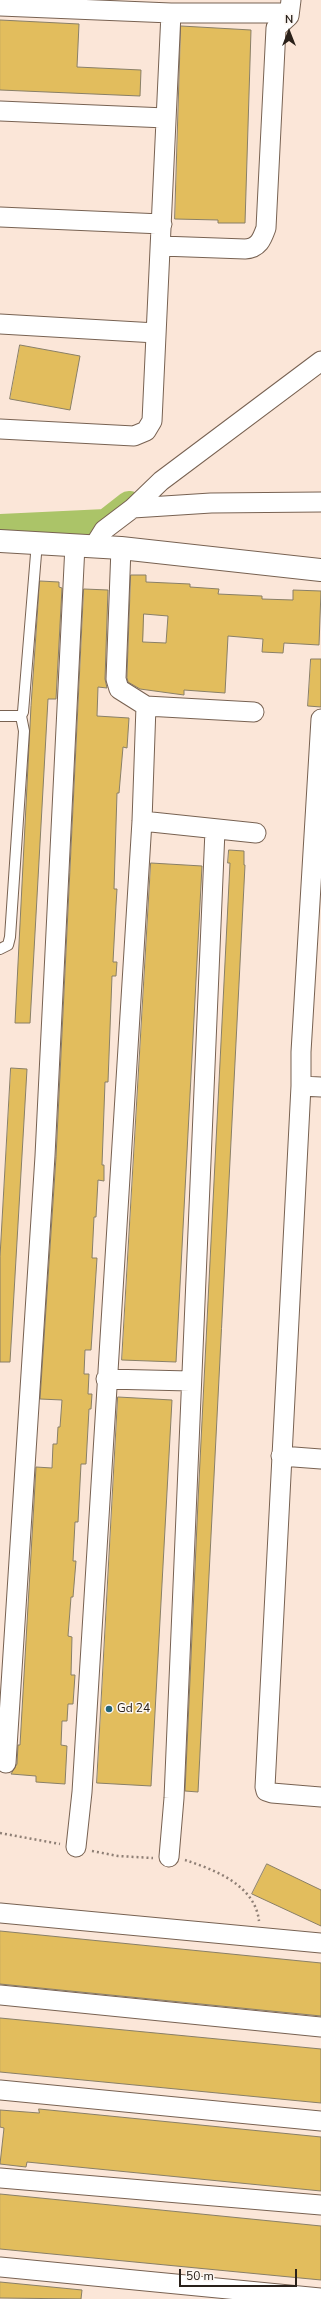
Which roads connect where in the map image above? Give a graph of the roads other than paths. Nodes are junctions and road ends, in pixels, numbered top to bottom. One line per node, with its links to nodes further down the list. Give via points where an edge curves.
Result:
1 (4, 4): 3 (street)
2 (290, 6): 3 (street); 8 (street, via 288,18 276,28 266,228 262,238 258,245 245,249)
3 (171, 13): 5 (street)
4 (0, 111): 5 (street)
5 (166, 118): 7 (street)
6 (0, 217): 7 (street)
7 (162, 224): 8 (street)
8 (160, 246): 10 (street)
9 (0, 324): 10 (street)
10 (156, 333): 12 (street, via 152,421 146,431 134,436)
11 (321, 361): 14 (street, via 160,481)
12 (0, 429)
13 (321, 502): 14 (street, via 211,503)
14 (133, 508): 17 (street)
15 (0, 541): 16 (street)
16 (37, 542): 17 (street); 23 (lane)
17 (80, 551): 18 (street); 35 (street)
18 (120, 556): 19 (street, via 295,566); 20 (street, via 116,684 122,692)
19 (321, 570)
20 (146, 706): 21 (street); 25 (street)
21 (254, 712)
22 (0, 716): 23 (lane)
23 (21, 716): 28 (lane, via 24,731 10,937 8,945)
24 (316, 720): 29 (street, via 301,1044)
25 (142, 821): 26 (street); 31 (street)
26 (216, 830): 27 (street); 32 (street)
27 (256, 833)
28 (0, 949)
29 (302, 1086): 30 (street); 33 (street)
30 (321, 1087)
31 (106, 1379): 32 (street); 37 (street, via 82,1792)
32 (190, 1381): 38 (street, via 174,1798)
33 (281, 1456): 34 (street); 36 (street, via 265,1787 266,1791 272,1793)
34 (321, 1459)
35 (6, 1763)
36 (321, 1797)
37 (76, 1848)
38 (169, 1857)
39 (0, 1913): 40 (street)
40 (321, 1942)
41 (0, 1995): 42 (street)
42 (321, 2027)
43 (0, 2090): 44 (street)
44 (321, 2121)
45 (0, 2178): 46 (street)
46 (321, 2205)
47 (0, 2267): 48 (street)
48 (321, 2298)

